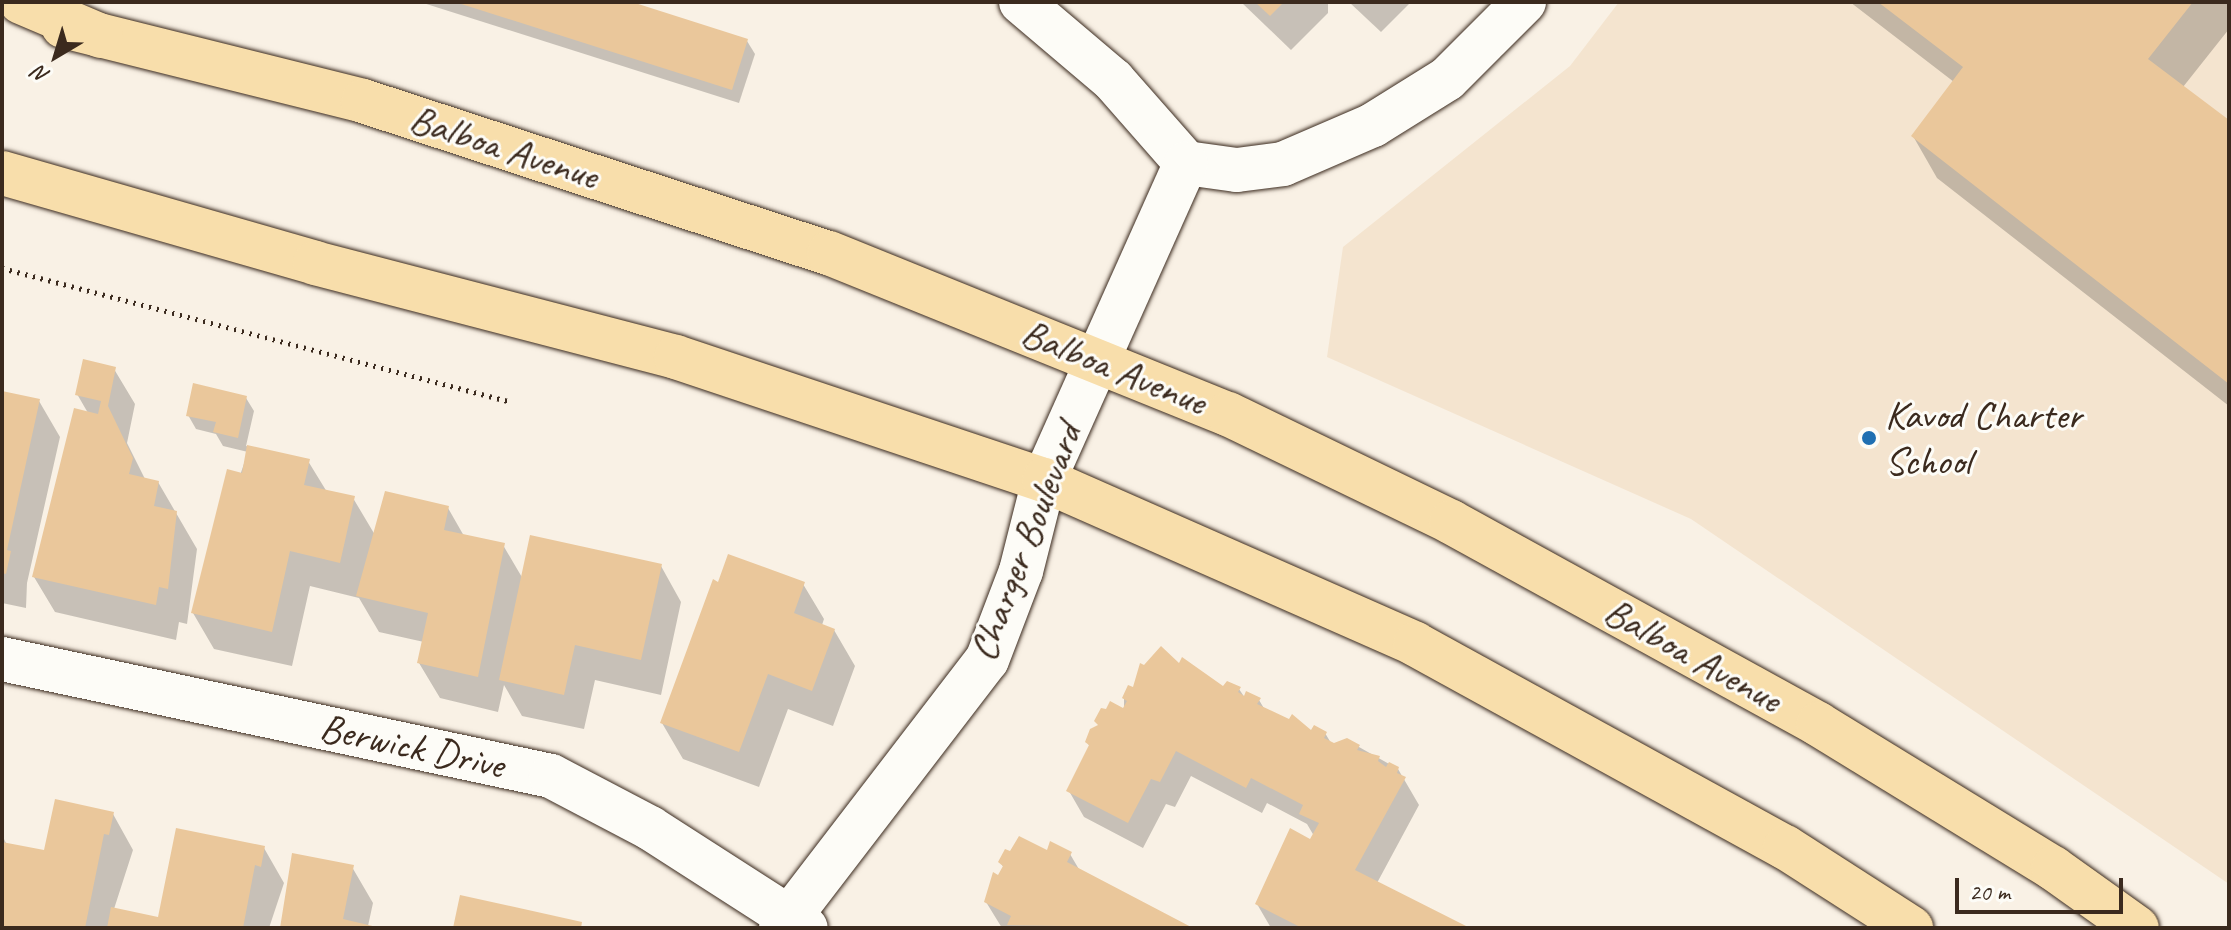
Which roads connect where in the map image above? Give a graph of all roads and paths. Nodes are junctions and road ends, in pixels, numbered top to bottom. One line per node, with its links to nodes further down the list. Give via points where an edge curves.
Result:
1 (21, 2): 5 (main road)
2 (1021, 2): 6 (street, via 1145,111)
3 (1524, 2): 6 (street, via 1447,79 1373,125 1283,164 1237,170)
4 (2, 11): 5 (main road, Balboa Avenue)
5 (101, 36): 9 (main road, Balboa Avenue, via 363,101 829,253)
6 (1186, 163): 9 (street, Charger Boulevard)
7 (2, 173): 11 (main road, via 315,263 676,357)
8 (2, 268): 10 (path)
9 (1098, 359): 11 (street, Charger Boulevard); 15 (main road, Balboa Avenue, via 1228,414 1451,522 1831,732 2053,868)
10 (508, 401)
11 (1044, 480): 13 (street, Charger Boulevard, via 1021,571 987,660); 14 (main road, via 1415,644 1785,847)
12 (2, 659): 13 (street, Berwick Drive, via 551,776 650,828)
13 (792, 925)
14 (1911, 928)
15 (2137, 928)

